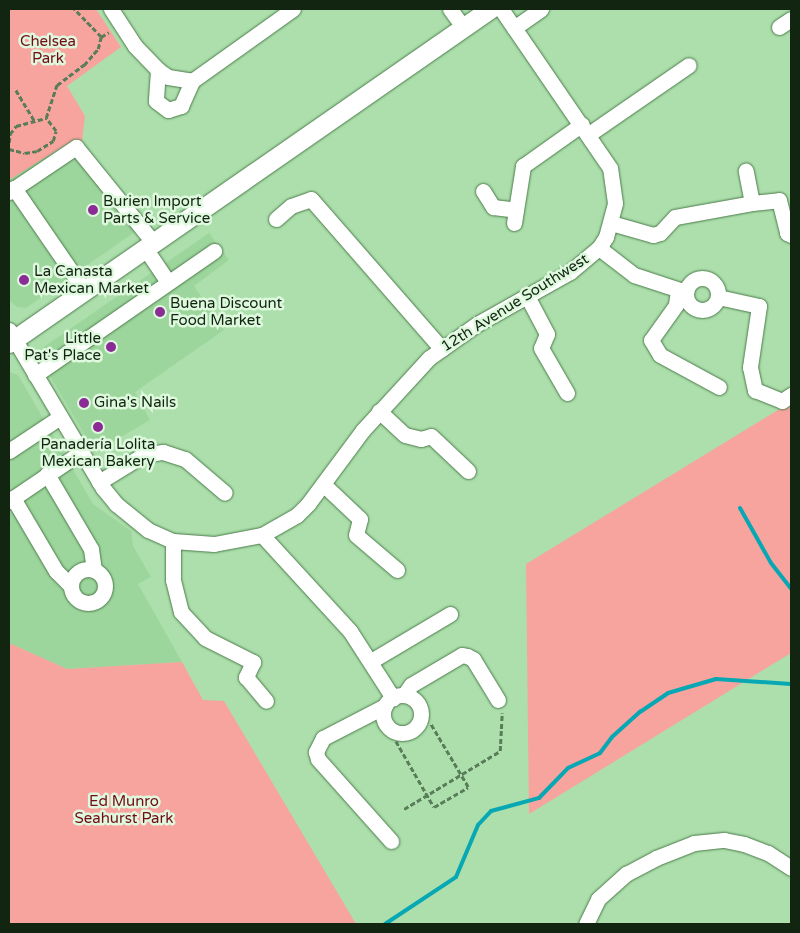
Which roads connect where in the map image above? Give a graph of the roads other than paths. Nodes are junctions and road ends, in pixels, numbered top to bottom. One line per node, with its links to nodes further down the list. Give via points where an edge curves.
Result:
1 (111, 9): 10 (street, via 135,46)
2 (293, 9): 11 (street)
3 (450, 9): 7 (street)
4 (490, 9): 7 (main road)
5 (501, 9): 8 (street, 12th Avenue Southwest)
6 (541, 9): 8 (street)
7 (463, 27): 20 (main road)
8 (514, 28): 12 (street, 12th Avenue Southwest)
9 (689, 65): 12 (street)
10 (158, 70): 11 (street, via 168,77); 11 (street, via 156,101 168,110 181,106)
11 (192, 80)
12 (586, 129): 15 (street, via 523,166 515,217 493,207); 18 (street, 12th Avenue Southwest, via 610,168 615,184)
13 (746, 171): 16 (street)
14 (11, 190): 20 (street, via 76,148); 24 (street)
15 (483, 191)
16 (752, 203): 18 (street, via 675,217 660,233 653,235); 19 (street, via 779,200 787,233)
17 (276, 219): 28 (street, via 291,206 311,199)
18 (611, 223): 21 (street, 12th Avenue Southwest)
19 (791, 235)
20 (149, 245): 23 (street); 24 (main road)
21 (599, 248): 25 (street, via 634,275); 26 (street, 12th Avenue Southwest, via 570,272)
22 (214, 251): 23 (street)
23 (168, 282): 29 (street)
24 (84, 290): 27 (main road)
25 (682, 291): 30 (street, via 651,340 660,355); 32 (street, via 696,280 707,279 716,286 718,297 759,306 750,367 755,390 782,401)
26 (528, 296): 28 (street, 12th Avenue Southwest); 31 (street, via 547,334 541,348)
27 (11, 337): 29 (street, 12th Avenue Southwest)
28 (442, 349): 33 (street, 12th Avenue Southwest, via 429,358)
29 (36, 375): 34 (street, 12th Avenue Southwest)
30 (719, 387)
31 (567, 392)
32 (791, 395)
33 (379, 411): 37 (street, via 405,436 421,439 431,436); 40 (street, 12th Avenue Southwest)
34 (60, 417): 35 (street); 36 (street, 12th Avenue Southwest)
35 (9, 451)
36 (81, 452): 38 (street); 39 (street, 12th Avenue Southwest)
37 (468, 471)
38 (47, 474): 42 (street); 45 (street, via 91,549)
39 (99, 482): 41 (street, via 143,455 163,452 185,459); 44 (street, 12th Avenue Southwest, via 131,518)
40 (323, 484): 43 (street, 12th Avenue Southwest, via 296,515); 46 (street, via 360,519 356,535)
41 (225, 493)
42 (11, 499): 47 (street, via 56,571)
43 (262, 535): 44 (street, 12th Avenue Southwest, via 214,544); 49 (street, via 329,604)
44 (173, 541): 52 (street, via 173,580 181,612 205,638 253,662 246,677)
45 (94, 570): 47 (street, via 78,571); 47 (street, via 102,576 105,587 97,601 81,602 73,596)
46 (397, 570)
47 (70, 585)
48 (450, 614): 49 (street)
49 (371, 661): 50 (street)
50 (394, 700): 51 (street, via 412,685 467,656 473,659); 53 (street, via 322,738 316,752 318,759)
51 (498, 700)
52 (266, 701)
53 (391, 841)
54 (791, 868): 55 (street, via 768,853 744,844 724,840 694,843 626,874 598,899)
55 (586, 924)

